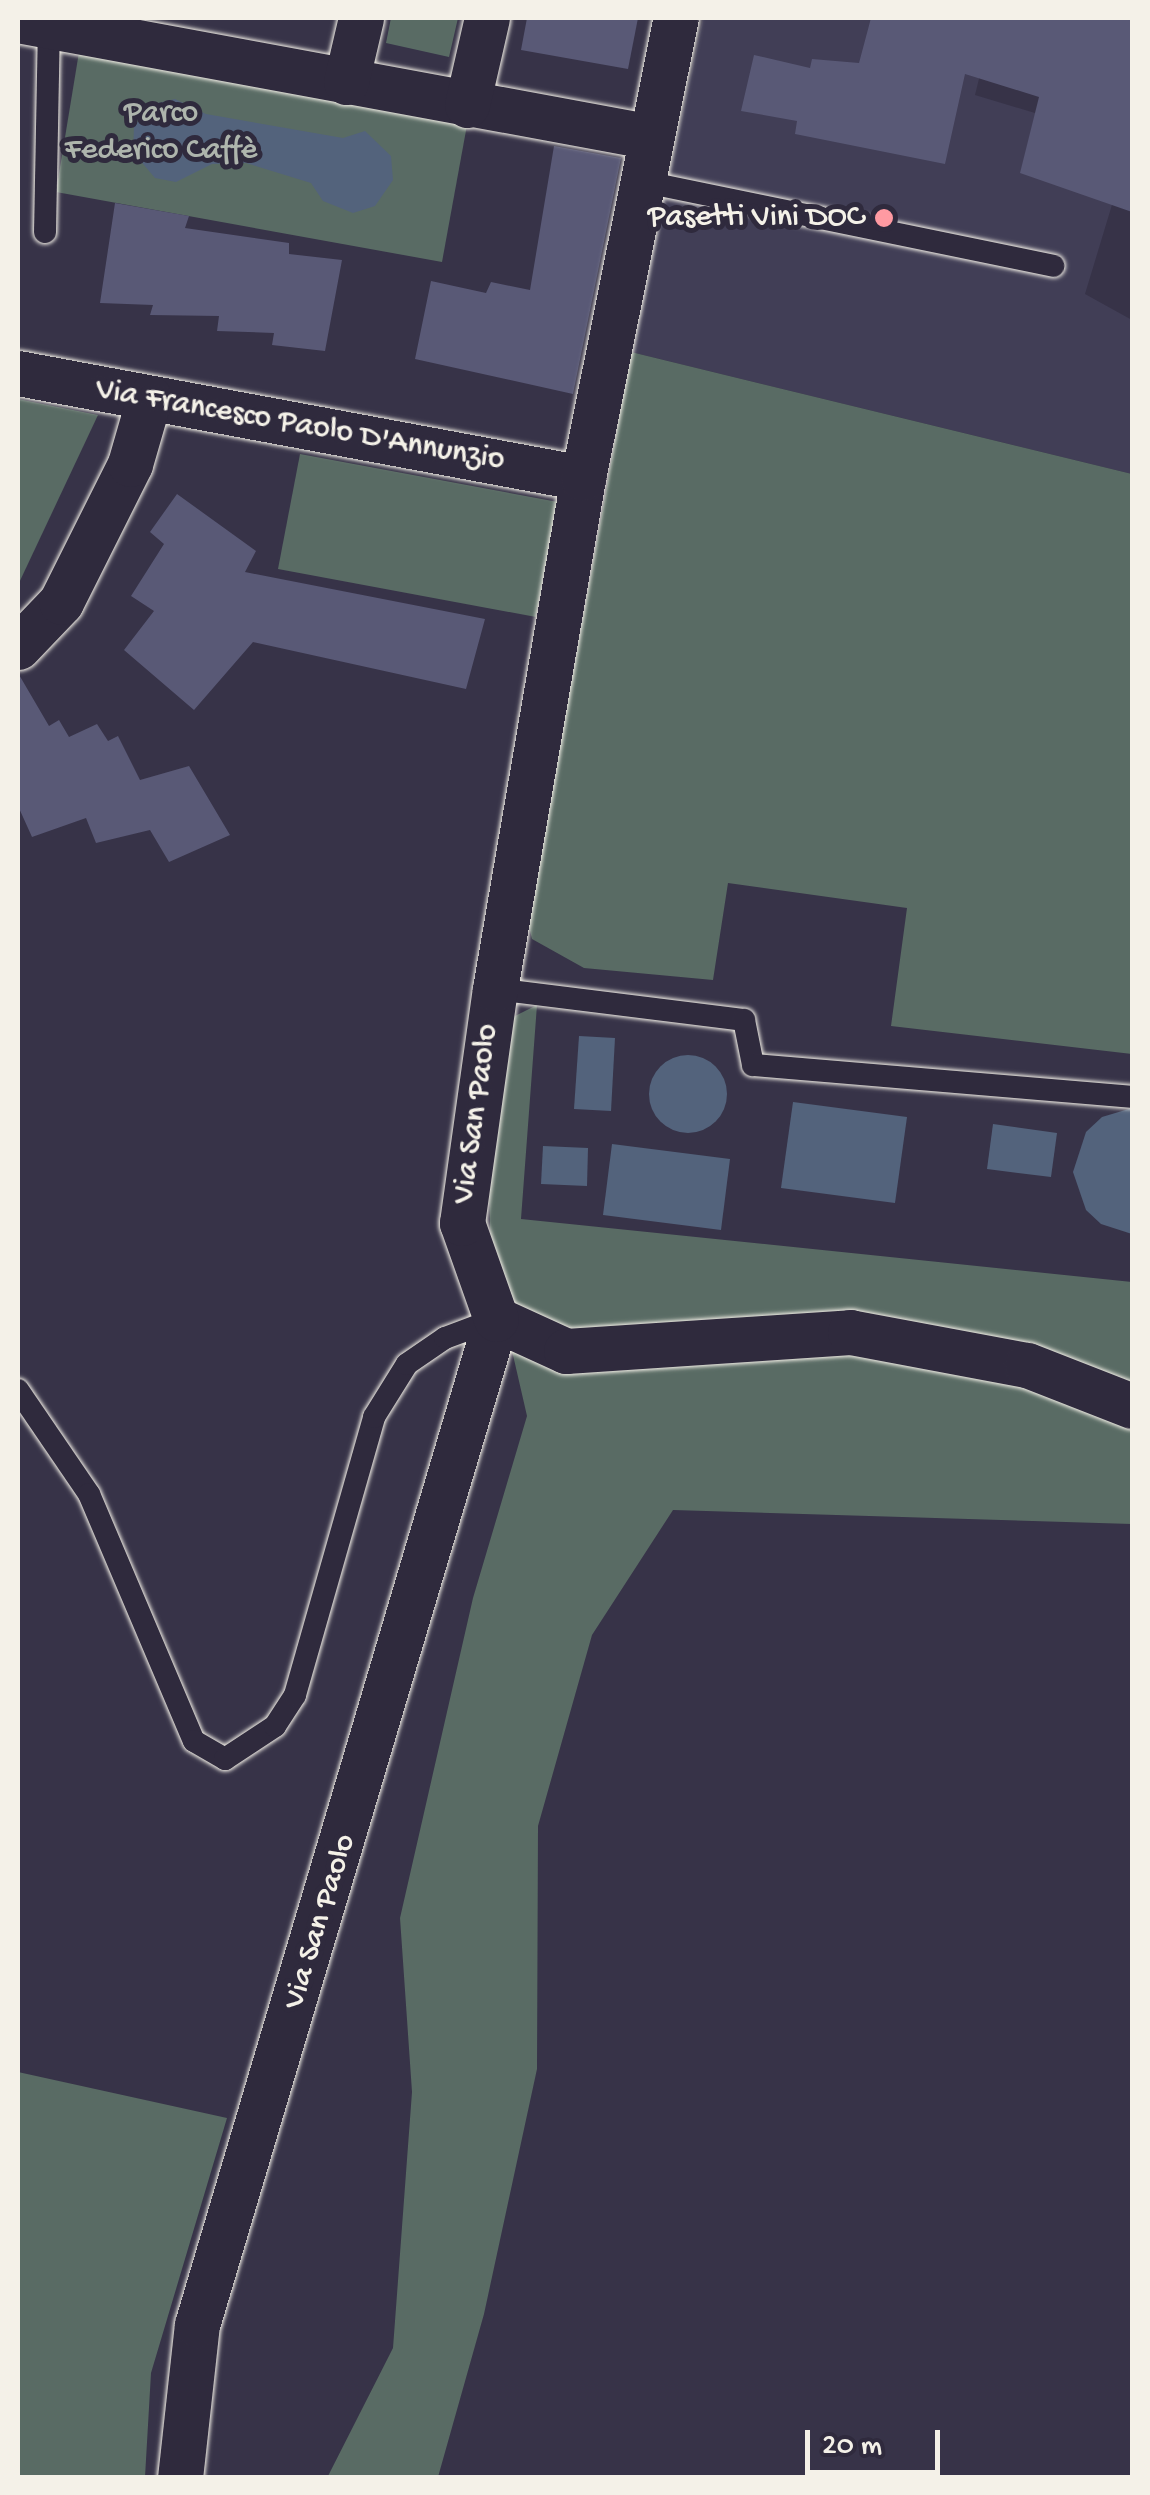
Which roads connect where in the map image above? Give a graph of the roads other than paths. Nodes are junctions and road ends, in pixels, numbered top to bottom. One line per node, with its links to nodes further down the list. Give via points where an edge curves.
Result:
1 (361, 18): 5 (street)
2 (486, 18): 6 (street)
3 (676, 18): 7 (street, Via San Paolo)
4 (48, 23): 5 (street); 9 (lane)
5 (346, 82): 6 (street)
6 (467, 105): 7 (street)
7 (648, 136): 8 (street, Via San Paolo)
8 (640, 181): 10 (lane); 13 (street, Via San Paolo)
9 (45, 232)
10 (1053, 266)
11 (18, 374): 12 (street, Via Francesco Paolo D'Annunzio)
12 (149, 398): 13 (street, Via Francesco Paolo D'Annunzio); 14 (street, via 130,464 61,602)
13 (583, 478): 15 (street, Via San Paolo)
14 (18, 648)
15 (495, 989): 16 (lane, via 744,1020 753,1065); 17 (street, Via San Paolo, via 462,1223)
16 (1132, 1096)
17 (496, 1319): 18 (lane, via 445,1338 407,1364 374,1417 295,1694 275,1726 225,1759 194,1741 89,1494); 19 (street, via 566,1350 850,1332 1027,1366); 20 (street, Via San Paolo, via 197,2325)
18 (18, 1390)
19 (1132, 1406)
20 (180, 2478)

